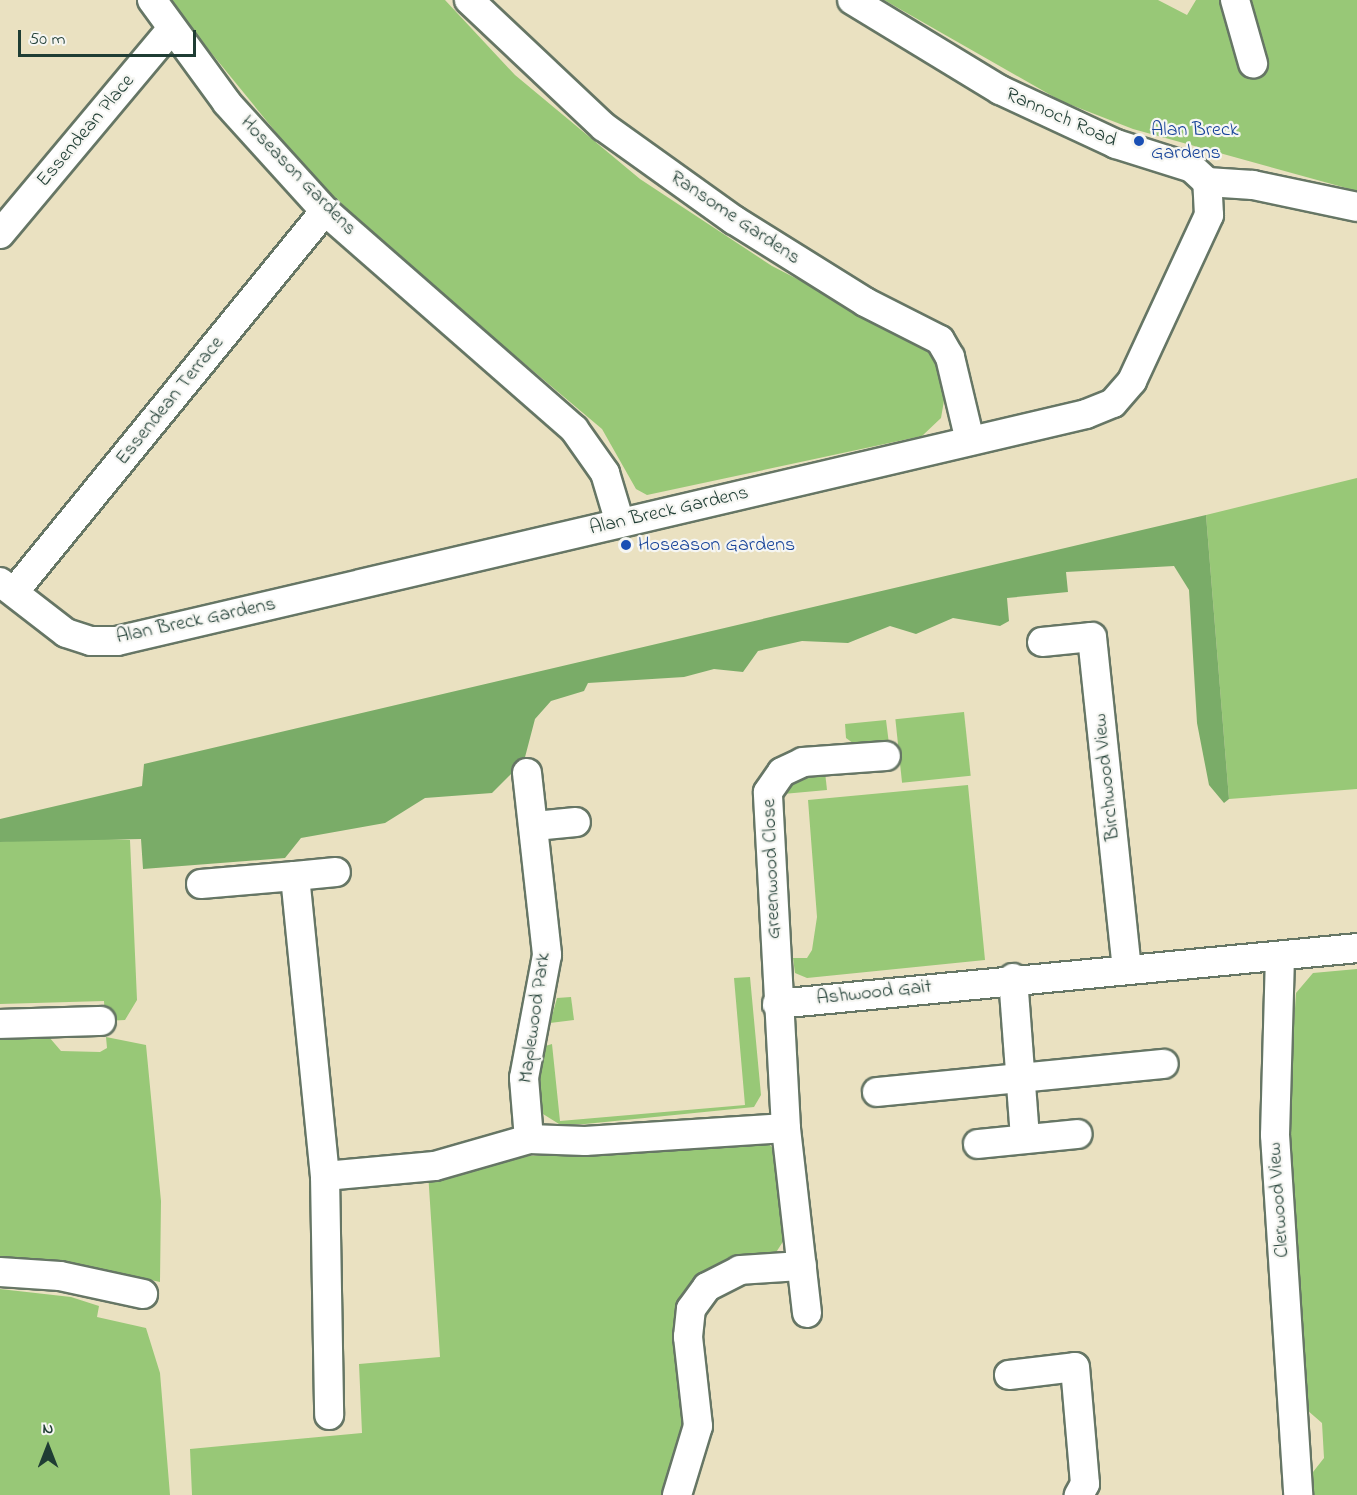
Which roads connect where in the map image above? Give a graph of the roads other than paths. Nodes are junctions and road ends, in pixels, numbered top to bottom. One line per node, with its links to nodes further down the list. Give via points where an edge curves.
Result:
1 (153, 0): 5 (street, Hoseason Gardens)
2 (469, 0): 11 (street, Ransome Gardens, via 604,127 734,220 865,302 940,340 950,357)
3 (852, 0): 7 (street, Rannoch Road, via 1000,90 1116,144 1192,168)
4 (1235, 0): 6 (street)
5 (172, 28): 9 (street, Hoseason Gardens, via 227,103); 10 (street, Essendean Place)
6 (1253, 63)
7 (1208, 182): 8 (street, via 1252,185); 11 (street, Alan Breck Gardens, via 1209,215 1132,381 1113,403)
8 (1357, 207)
9 (325, 211): 12 (street, Hoseason Gardens, via 574,429 605,473); 13 (street, Essendean Terrace)
10 (0, 234)
11 (970, 441): 12 (street, Alan Breck Gardens)
12 (620, 523): 13 (street, Alan Breck Gardens, via 117,641 91,641 66,633)
13 (7, 587)
14 (1042, 642): 24 (street, Birchwood View, via 1092,636)
15 (886, 756): 26 (street, Greenwood Close, via 803,762 782,772 768,792)
16 (527, 773): 18 (street, Maplewood Park)
17 (576, 822): 18 (street)
18 (534, 826): 34 (street, Maplewood Park, via 547,955 524,1078)
19 (336, 872): 20 (street)
20 (295, 876): 21 (street); 37 (street)
21 (201, 884)
22 (1357, 948): 23 (street, Ashwood Gait)
23 (1280, 956): 24 (street, Ashwood Gait); 46 (street, Clerwood View, via 1275,1135 1306,1444)
24 (1127, 968): 25 (street, Ashwood Gait)
25 (1013, 978): 26 (street, Ashwood Gait); 30 (street)
26 (777, 1004): 32 (street)
27 (0, 1024): 28 (street)
28 (84, 1028)
29 (1164, 1064): 30 (street)
30 (1020, 1077): 31 (street); 35 (street)
31 (877, 1092)
32 (786, 1128): 34 (street, via 585,1141); 38 (street)
33 (1078, 1134): 35 (street)
34 (529, 1139): 37 (street, via 435,1166)
35 (1025, 1139): 36 (street)
36 (978, 1144)
37 (325, 1176): 43 (street)
38 (802, 1266): 41 (street); 44 (street, via 740,1270 707,1287 691,1309 688,1337 698,1425)
39 (0, 1272): 40 (street, via 60,1276)
40 (132, 1298)
41 (807, 1313)
42 (1009, 1375): 45 (street, via 1075,1367 1085,1484)
43 (329, 1415)
44 (677, 1495)
45 (1078, 1495)
46 (1298, 1495)

